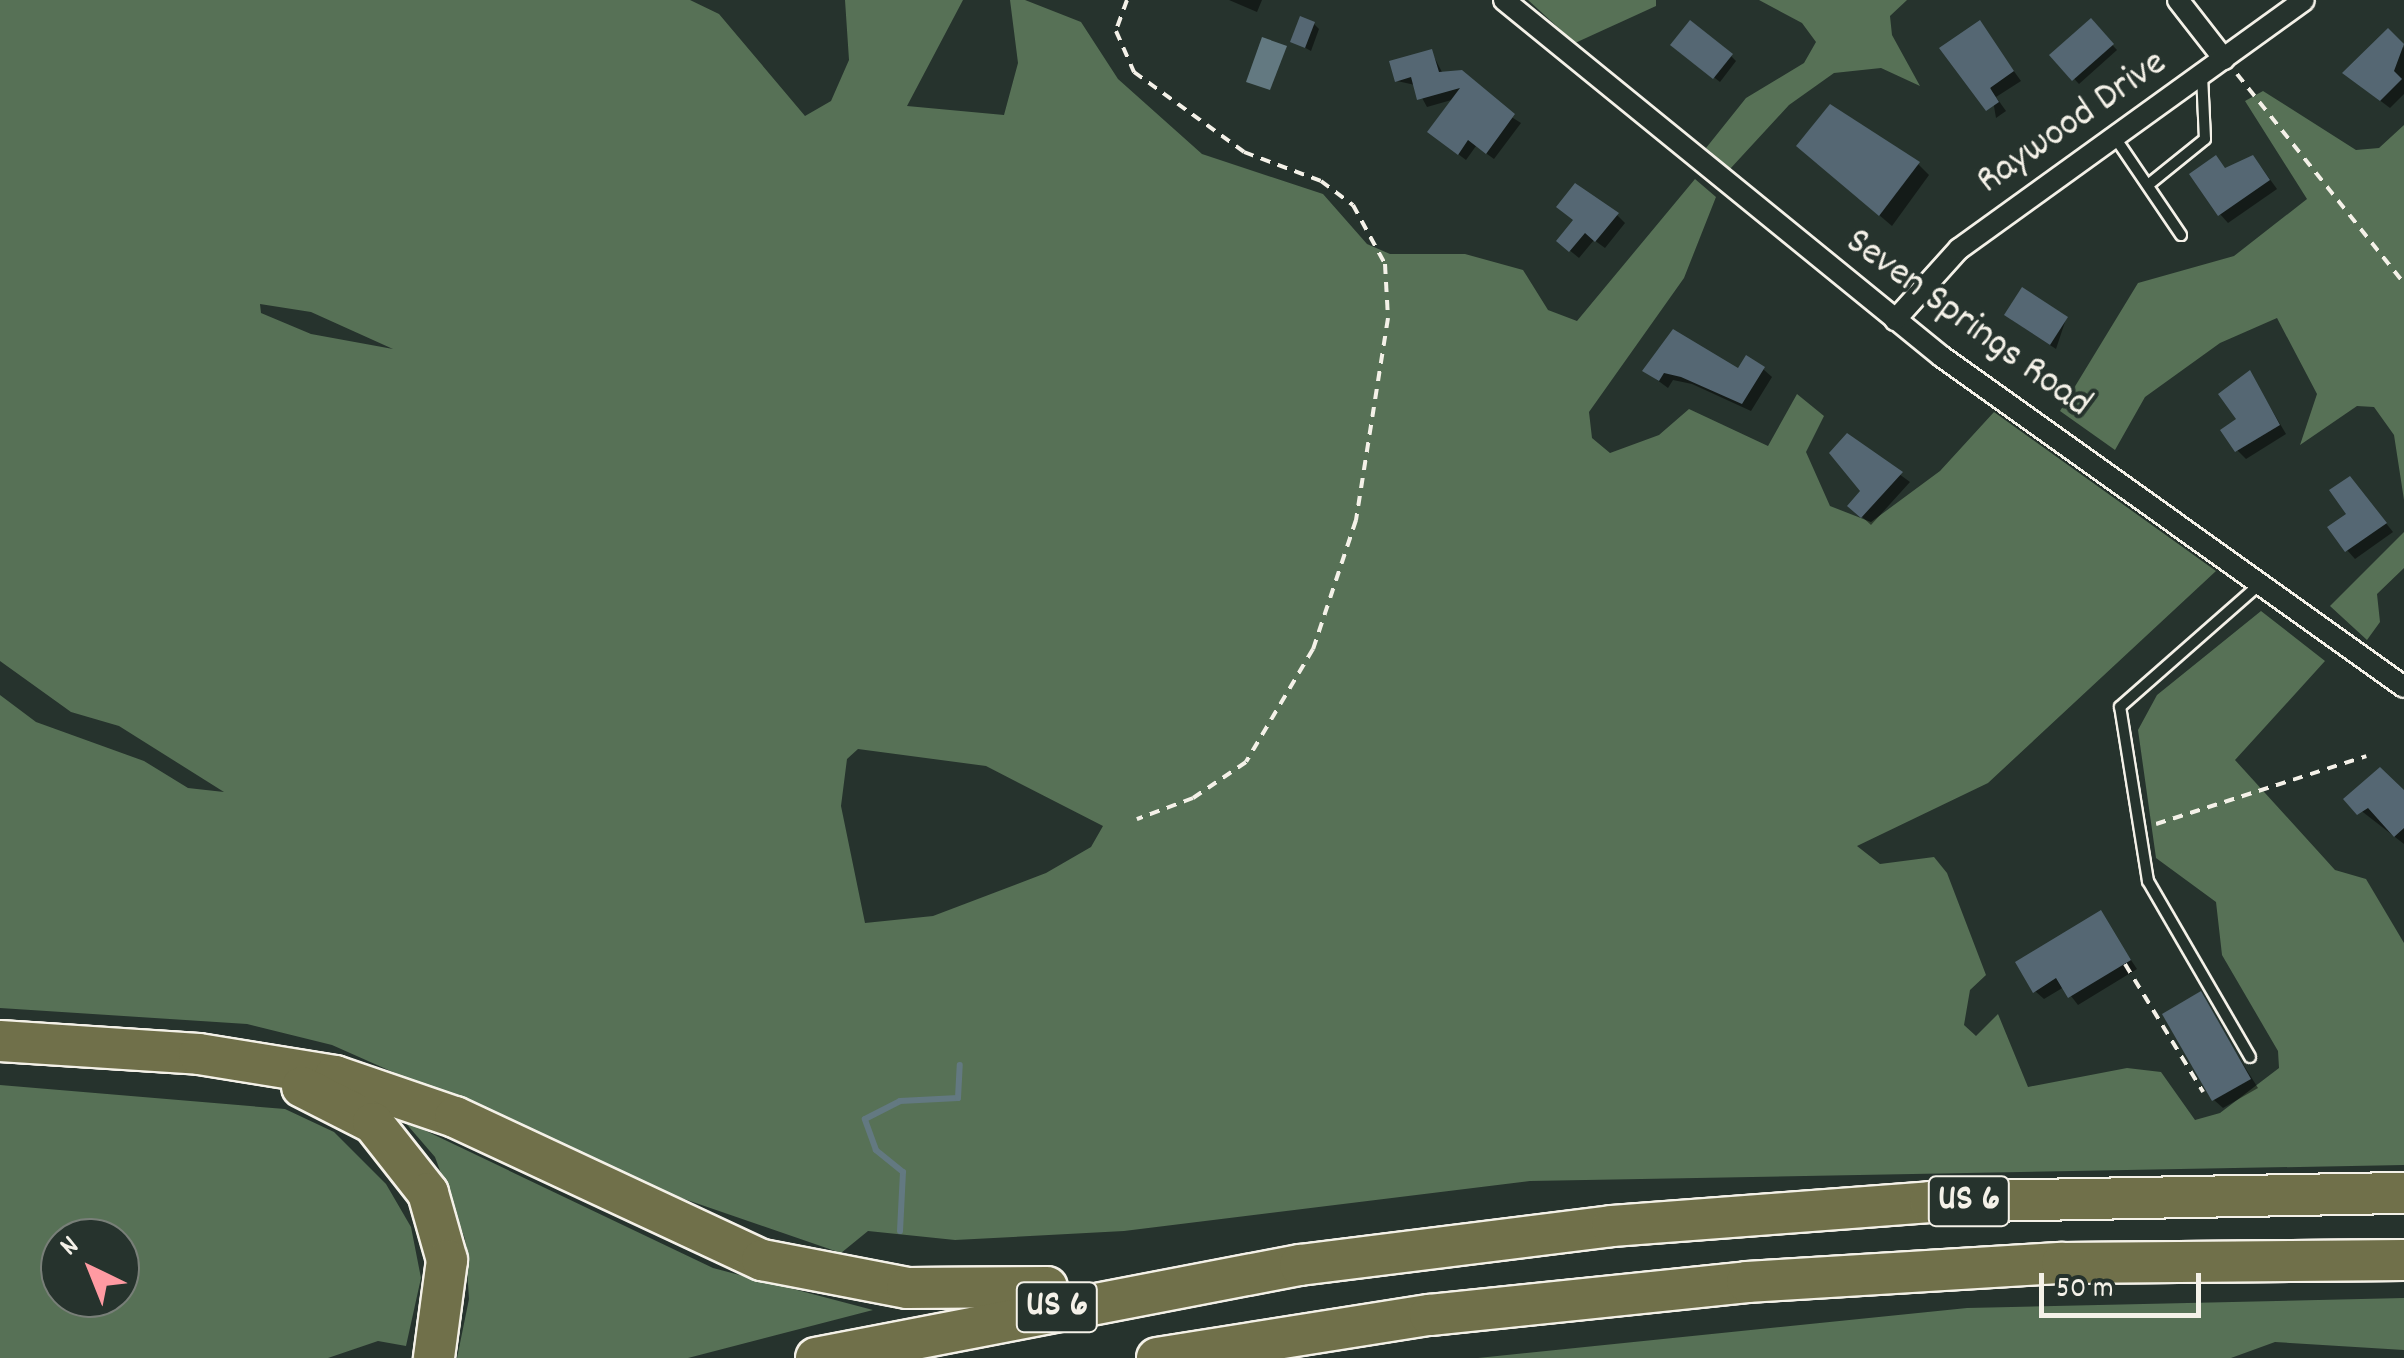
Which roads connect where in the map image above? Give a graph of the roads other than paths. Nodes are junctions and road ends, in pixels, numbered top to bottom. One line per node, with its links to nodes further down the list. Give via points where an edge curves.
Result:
1 (1504, 0): 9 (street, Seven Springs Road)
2 (2178, 0): 4 (street)
3 (2304, 0): 4 (street, Raywood Drive)
4 (2224, 59): 5 (street, Raywood Drive)
5 (2202, 76): 6 (street, Raywood Drive); 7 (lane, via 2205,138)
6 (2116, 139): 7 (lane); 9 (street, Raywood Drive, via 1959,249)
7 (2148, 186): 8 (lane)
8 (2181, 235)
9 (1895, 320): 10 (street, Seven Springs Road)
10 (2264, 581): 11 (street, Seven Springs Road); 13 (lane, via 2120,707 2138,834 2155,896)
11 (2404, 687)
12 (0, 1041): 17 (highway, via 250,1060 373,1086 511,1142 694,1234 833,1278 978,1292)
13 (2250, 1056)
14 (0, 1057): 19 (highway, via 259,1078 318,1092 373,1123 416,1173 444,1236 446,1311)
15 (2404, 1194): 17 (highway, US 6, via 1851,1207)
16 (2404, 1260): 18 (highway, US 6, via 1954,1268)
17 (1300, 1265): 20 (highway, US 6)
18 (1510, 1304): 21 (highway, US 6); 22 (highway)
19 (434, 1358)
20 (816, 1358)
21 (1157, 1358)
22 (1260, 1358)

